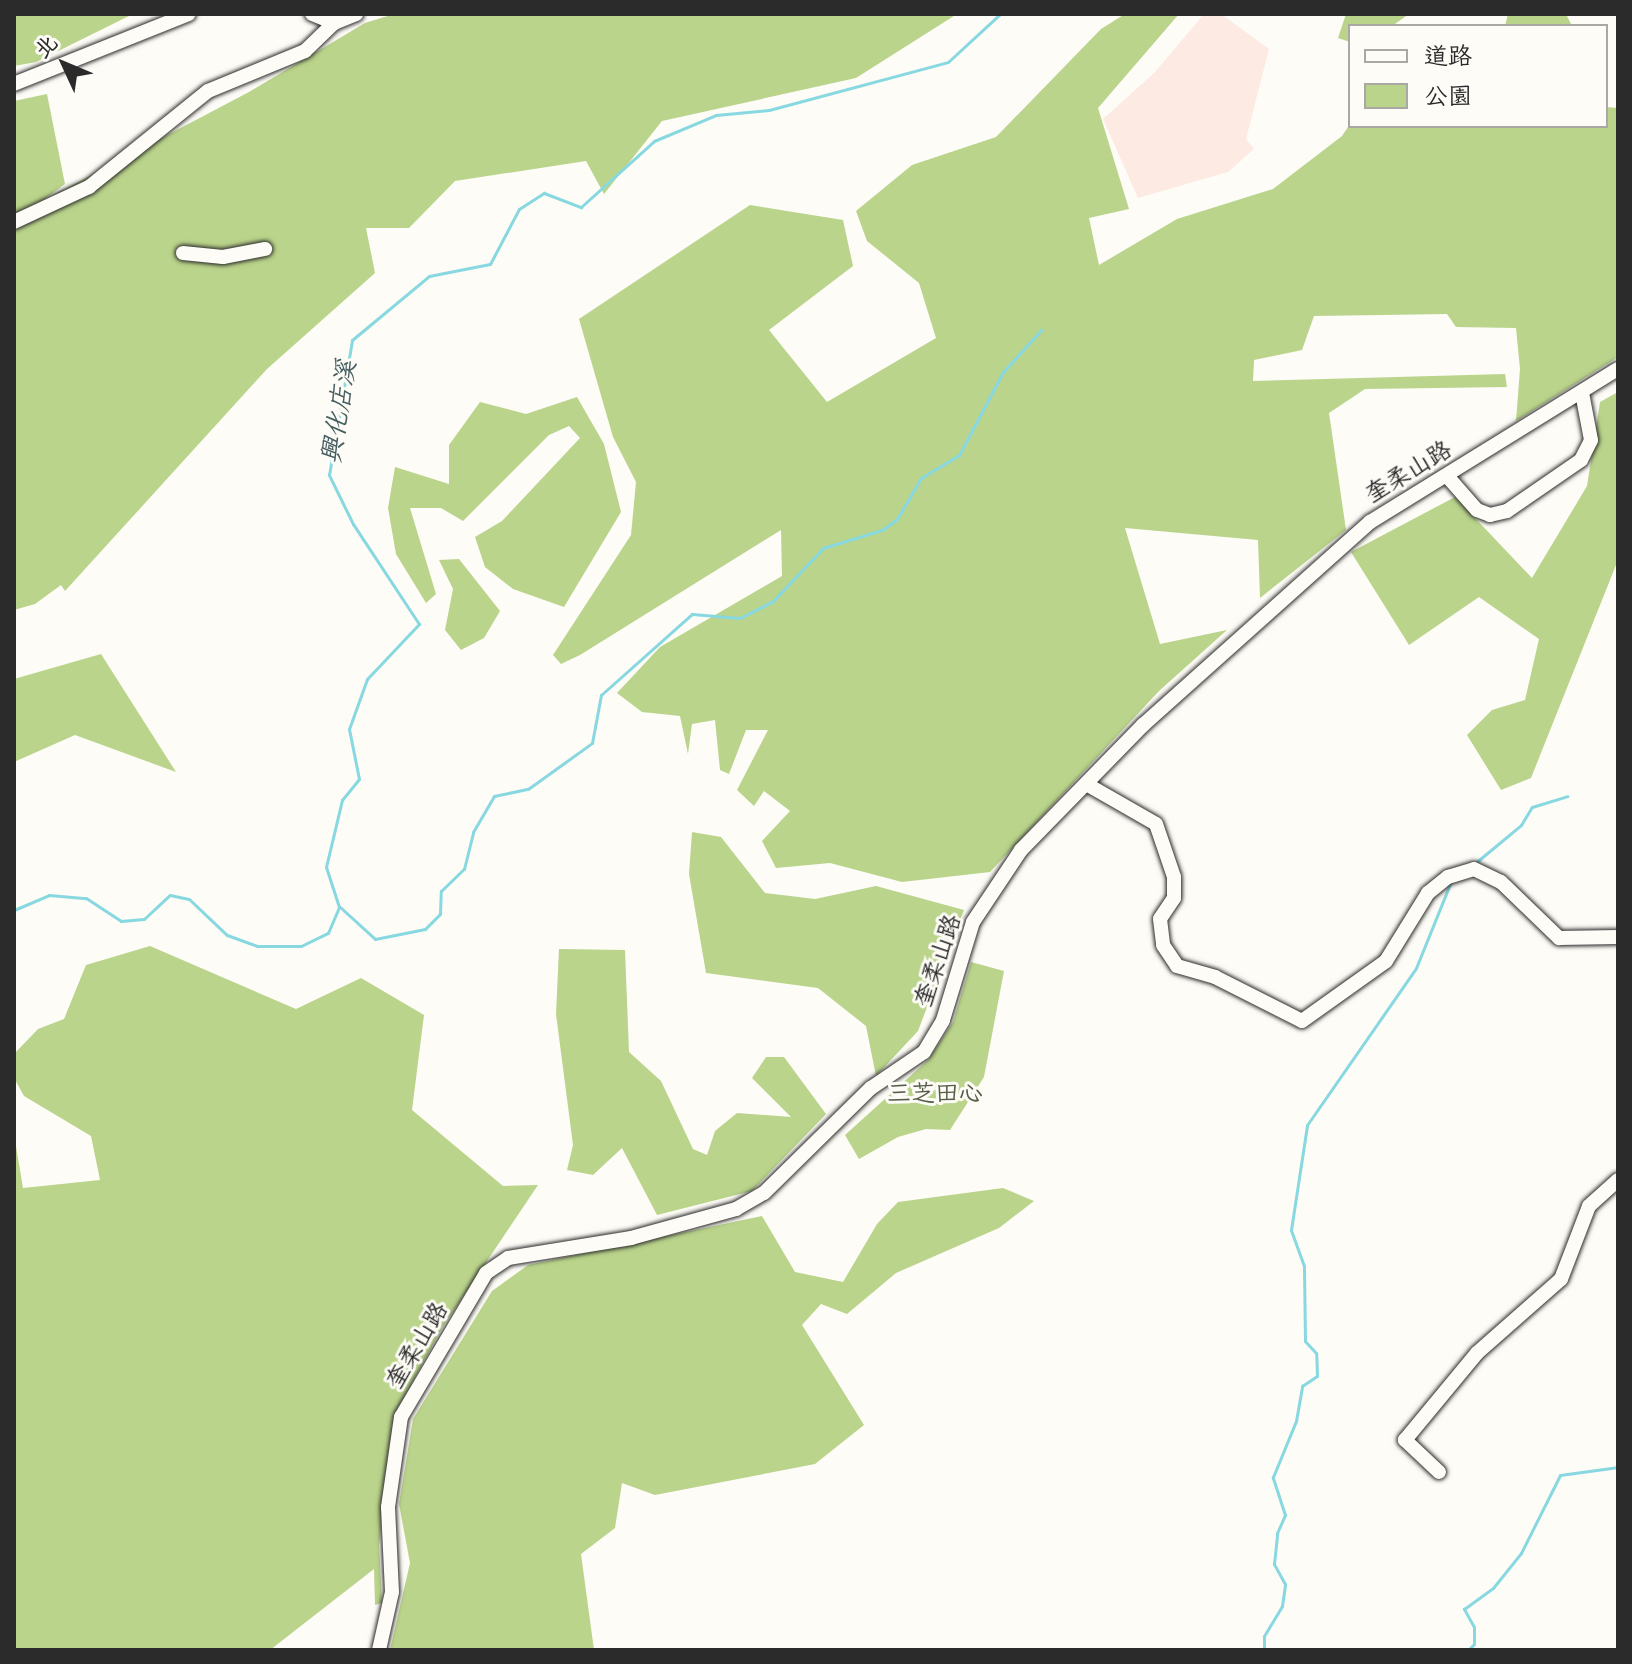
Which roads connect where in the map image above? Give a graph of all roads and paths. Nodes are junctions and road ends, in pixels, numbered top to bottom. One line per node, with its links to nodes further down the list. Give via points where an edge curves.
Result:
1 (189, 14): 5 (street)
2 (312, 14): 4 (street)
3 (356, 14): 4 (street)
4 (334, 23): 6 (street, via 305,51 208,91 89,187)
5 (14, 84)
6 (14, 222)
7 (265, 249): 8 (street, via 223,257)
8 (183, 253)
9 (1618, 369): 10 (street, 奎柔山路)
10 (1582, 393): 11 (street, 奎柔山路); 11 (street, via 1591,440 1581,460 1507,511 1490,515 1477,510)
11 (1447, 476): 12 (street, 奎柔山路, via 1370,522 1143,725)
12 (1088, 785): 13 (street, via 1156,824 1174,877 1174,898 1160,919 1163,945 1177,966 1215,977 1302,1021 1386,961 1428,893 1448,877 1474,869 1501,882 1559,938); 16 (street, 奎柔山路, via 1021,850 973,922 943,1020 924,1052 871,1088 764,1193 736,1209 631,1238 508,1258 486,1273 401,1417 388,1507 392,1592)
13 (1618, 937)
14 (1618, 1180): 15 (street, via 1589,1206 1561,1279 1477,1353 1405,1440)
15 (1439, 1472)
16 (379, 1650)

